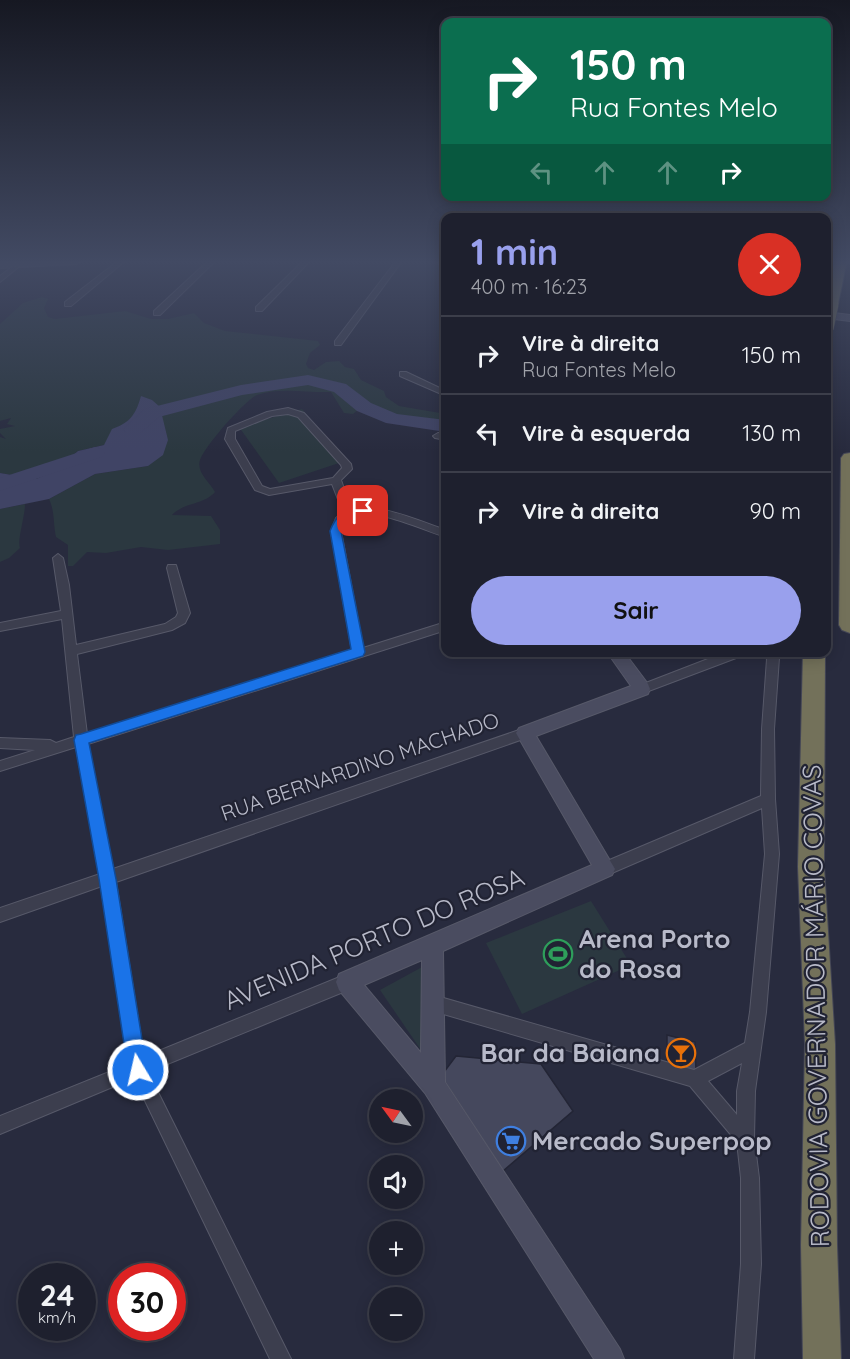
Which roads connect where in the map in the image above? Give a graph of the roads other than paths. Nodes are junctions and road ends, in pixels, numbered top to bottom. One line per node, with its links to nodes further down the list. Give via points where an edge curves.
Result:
1 (352, 324): 2 (street)
2 (338, 344)
3 (403, 374): 4 (street)
4 (441, 392)
5 (850, 458): 12 (highway)
6 (336, 480): 6 (street, via 269,492 258,488 230,439 231,430 270,414 296,412 346,464 346,472); 7 (street)
7 (348, 513): 8 (street, via 381,513); 16 (street, via 336,531)
8 (441, 532)
9 (58, 558): 11 (street)
10 (172, 568): 15 (street, via 184,613 181,620 168,627)
11 (66, 614): 13 (street); 15 (street)
12 (850, 626)
13 (0, 627)
14 (441, 627): 16 (street)
15 (70, 651): 23 (street)
16 (358, 652): 23 (street)
17 (619, 657): 21 (main road)
18 (728, 657): 21 (street, RUA BERNARDINO MACHADO)
19 (772, 657): 27 (street)
20 (814, 657): 43 (highway, RODOVIA GOVERNADOR MÁRIO COVAS, via 811,867 820,1044)
21 (642, 689): 22 (main road, RUA BERNARDINO MACHADO)
22 (525, 733): 28 (main road); 29 (street, RUA BERNARDINO MACHADO)
23 (81, 740): 25 (street); 29 (street)
24 (0, 743): 25 (street)
25 (59, 746): 26 (street)
26 (0, 766)
27 (768, 799): 28 (street, AVENIDA PORTO DO ROSA); 34 (street, via 772,854)
28 (605, 869): 31 (main road, AVENIDA PORTO DO ROSA)
29 (108, 879): 30 (street, RUA BERNARDINO MACHADO); 35 (street)
30 (0, 915)
31 (432, 943): 32 (main road, AVENIDA PORTO DO ROSA); 33 (main road)
32 (348, 982): 35 (street, AVENIDA PORTO DO ROSA); 37 (main road)
33 (434, 1003): 36 (street); 37 (main road)
34 (753, 1048): 36 (street); 39 (street, via 746,1091)
35 (138, 1070): 38 (street, AVENIDA PORTO DO ROSA); 40 (street)
36 (695, 1078): 39 (street)
37 (433, 1085): 41 (main road)
38 (0, 1125)
39 (745, 1138): 42 (street, via 750,1178 751,1264)
40 (281, 1359)
41 (610, 1359)
42 (744, 1359)
43 (822, 1359)

